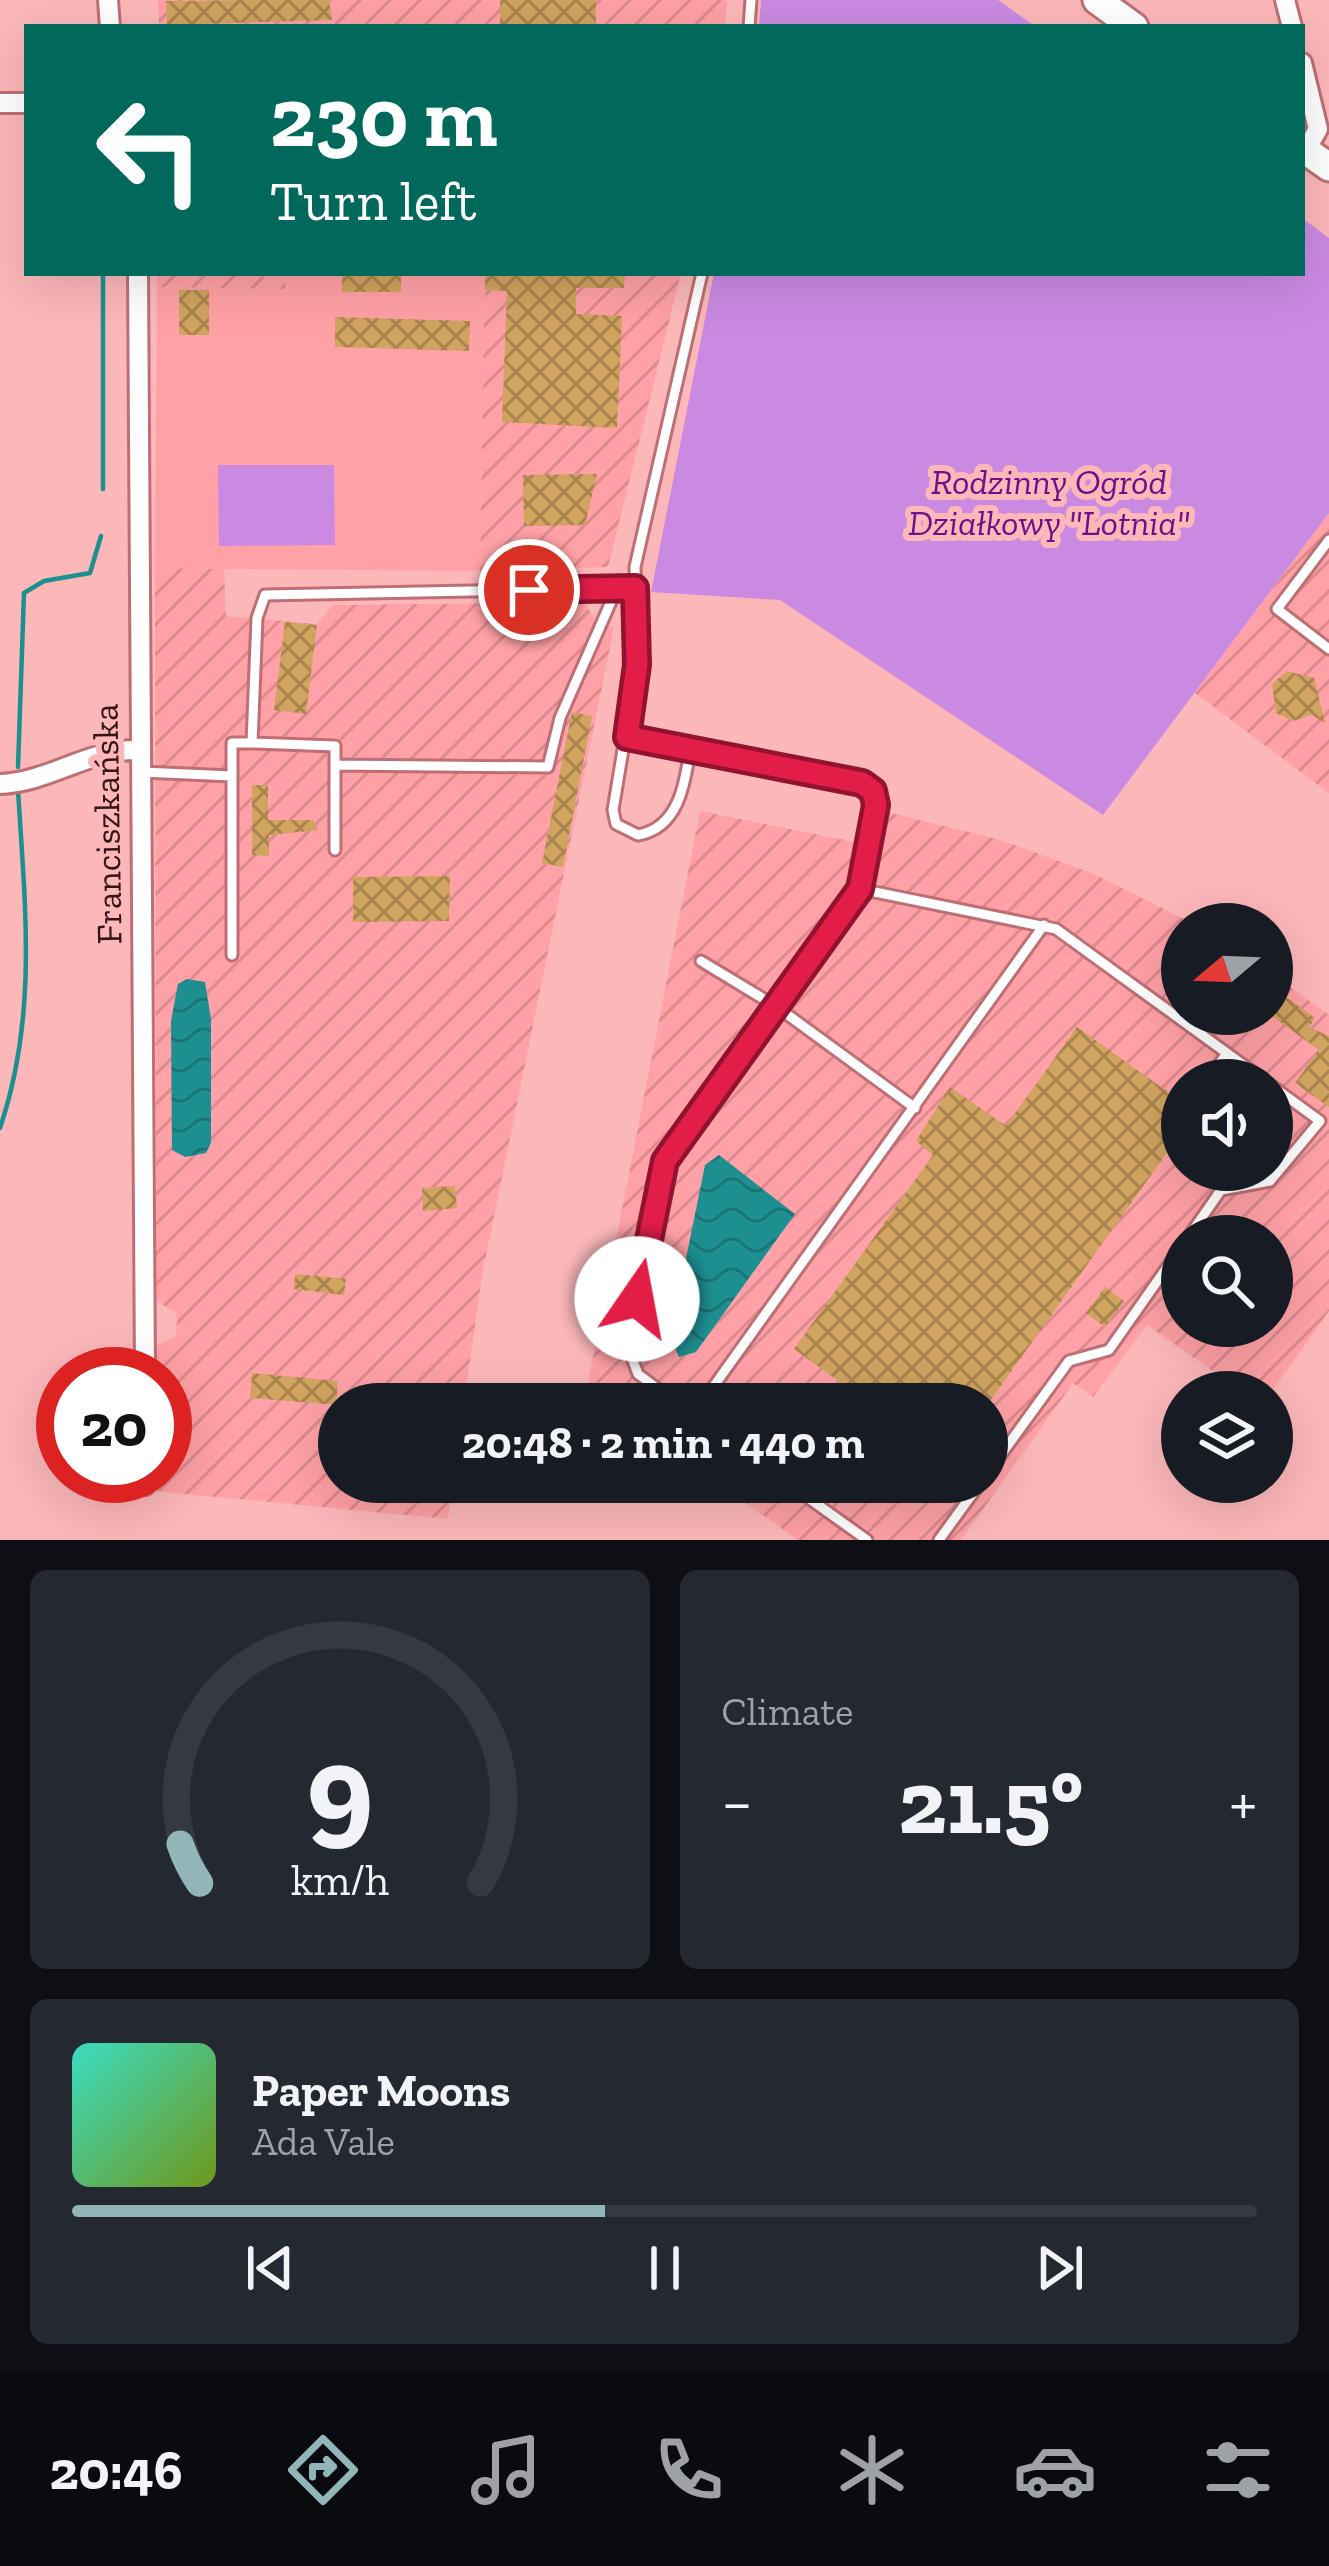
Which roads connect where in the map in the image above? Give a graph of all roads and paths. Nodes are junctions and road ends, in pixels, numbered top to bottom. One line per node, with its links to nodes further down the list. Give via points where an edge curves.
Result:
1 (1097, 0): 2 (street)
2 (1130, 24)
3 (1305, 76): 4 (street, via 1318,128)
4 (1305, 148)
5 (138, 276): 13 (street, Franciszkańska)
6 (701, 276): 9 (lane)
7 (1329, 540): 10 (lane, via 1277,609)
8 (617, 588): 9 (lane); 12 (lane, via 266,595 256,618); 15 (lane, via 560,718 548,767)
9 (635, 588): 11 (lane, via 637,665)
10 (1329, 649)
11 (627, 737): 14 (lane); 14 (lane, via 613,810 616,824 638,835 654,832 677,805)
12 (252, 743): 15 (lane, via 334,746); 17 (lane, via 232,743)
13 (138, 750): 16 (street, Franciszkańska); 18 (street, via 92,754 39,778)
14 (690, 750): 20 (lane, via 873,791)
15 (334, 765): 19 (lane)
16 (139, 772): 17 (lane); 32 (street, Franciszkańska)
17 (232, 776): 22 (lane)
18 (0, 784)
19 (335, 850)
20 (860, 889): 21 (lane); 24 (lane)
21 (1044, 925): 25 (lane); 29 (lane)
22 (232, 955)
23 (701, 961): 24 (lane)
24 (777, 1007): 29 (lane); 33 (lane, via 665,1161 627,1345)
25 (1227, 1053): 26 (lane); 27 (lane)
26 (1223, 1059)
27 (1235, 1059)
28 (1293, 1101): 30 (lane, via 1320,1120)
29 (915, 1108): 34 (lane)
30 (1293, 1153)
31 (1161, 1276): 35 (lane, via 1109,1349 1069,1361)
32 (145, 1347)
33 (650, 1383)
34 (716, 1383)
35 (1008, 1445)
36 (816, 1503): 38 (lane)
37 (966, 1503): 39 (lane)
38 (868, 1540)
39 (939, 1540)

